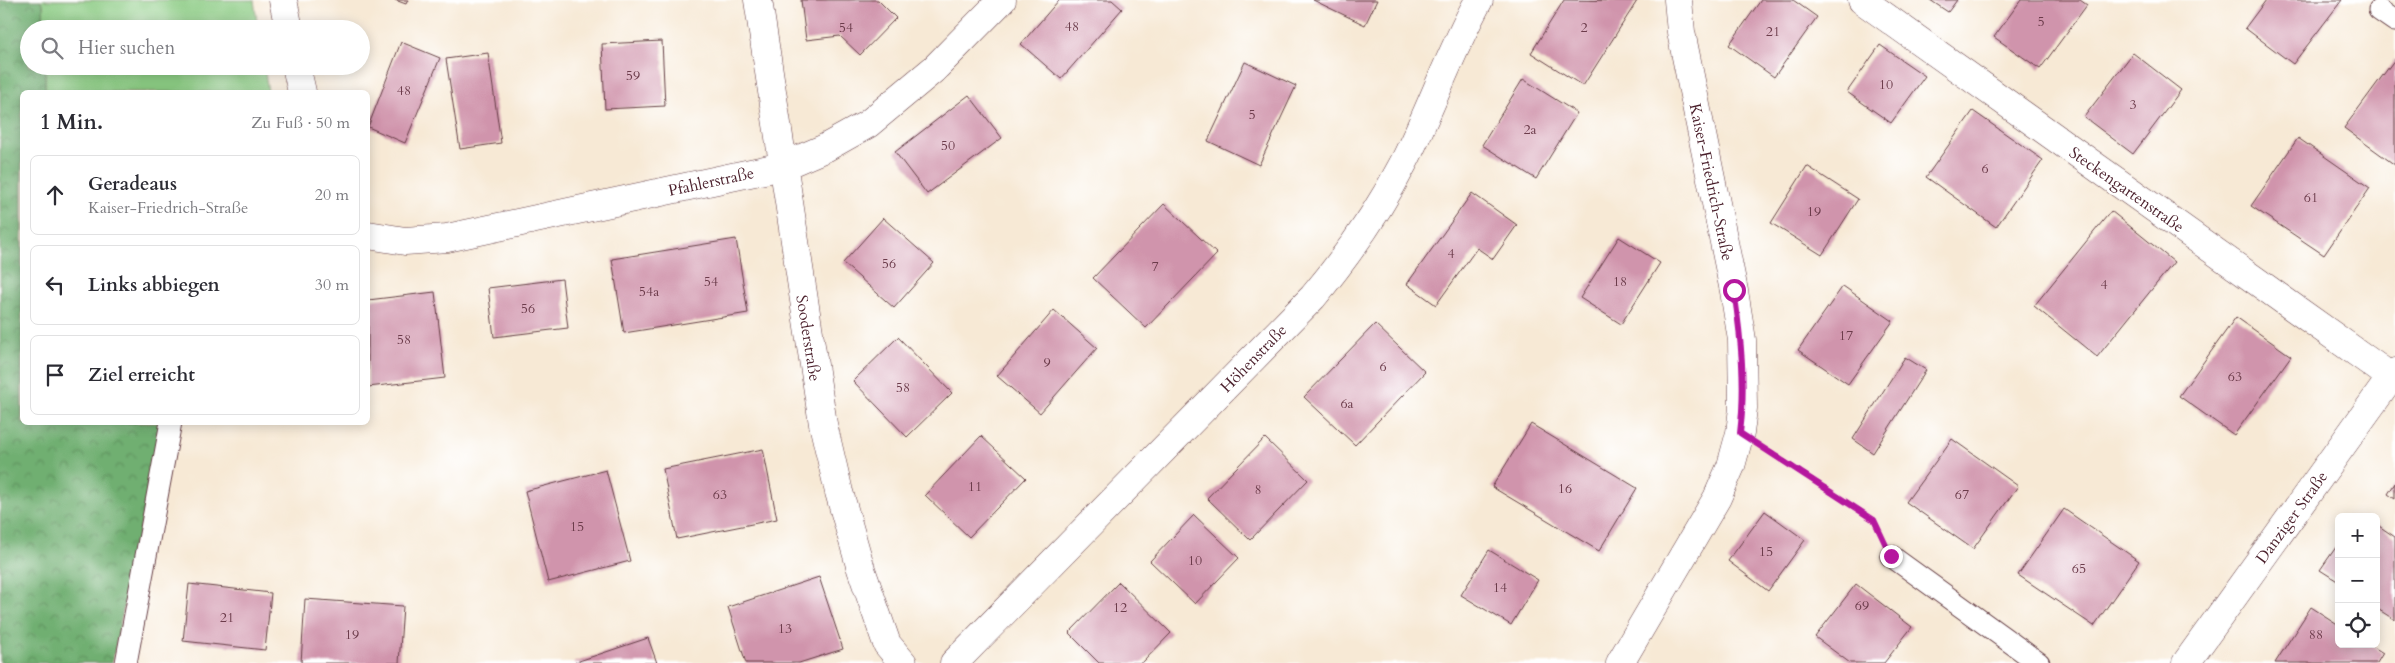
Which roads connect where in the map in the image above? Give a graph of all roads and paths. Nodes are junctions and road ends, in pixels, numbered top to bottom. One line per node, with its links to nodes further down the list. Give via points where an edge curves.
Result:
1 (283, 0): 7 (street)
2 (758, 0): 10 (street, Sooderstraße)
3 (1002, 0): 10 (street, Pfahlerstraße, via 934,69 868,124)
4 (1479, 0): 18 (street, Höhenstraße, via 1404,162 1375,214 1343,260 1313,297)
5 (1678, 0): 14 (street, Kaiser-Friedrich-Straße, via 1681,32 1742,340)
6 (1862, 0): 12 (street, Steckengartenstraße)
7 (287, 20)
8 (298, 75): 9 (street)
9 (302, 90)
10 (783, 166): 11 (street, Pfahlerstraße, via 447,238 405,242); 17 (street, Sooderstraße, via 823,424 839,492 887,644)
11 (370, 235)
12 (2393, 375): 21 (street, Danziger Straße)
13 (170, 425): 16 (lane)
14 (1740, 433): 15 (path, via 1874,520); 19 (street, Kaiser-Friedrich-Straße, via 1731,466 1717,498)
15 (1891, 556): 20 (lane)
16 (126, 663)
17 (903, 663)
18 (954, 663)
19 (1620, 663)
20 (2039, 663)
21 (2188, 663)

